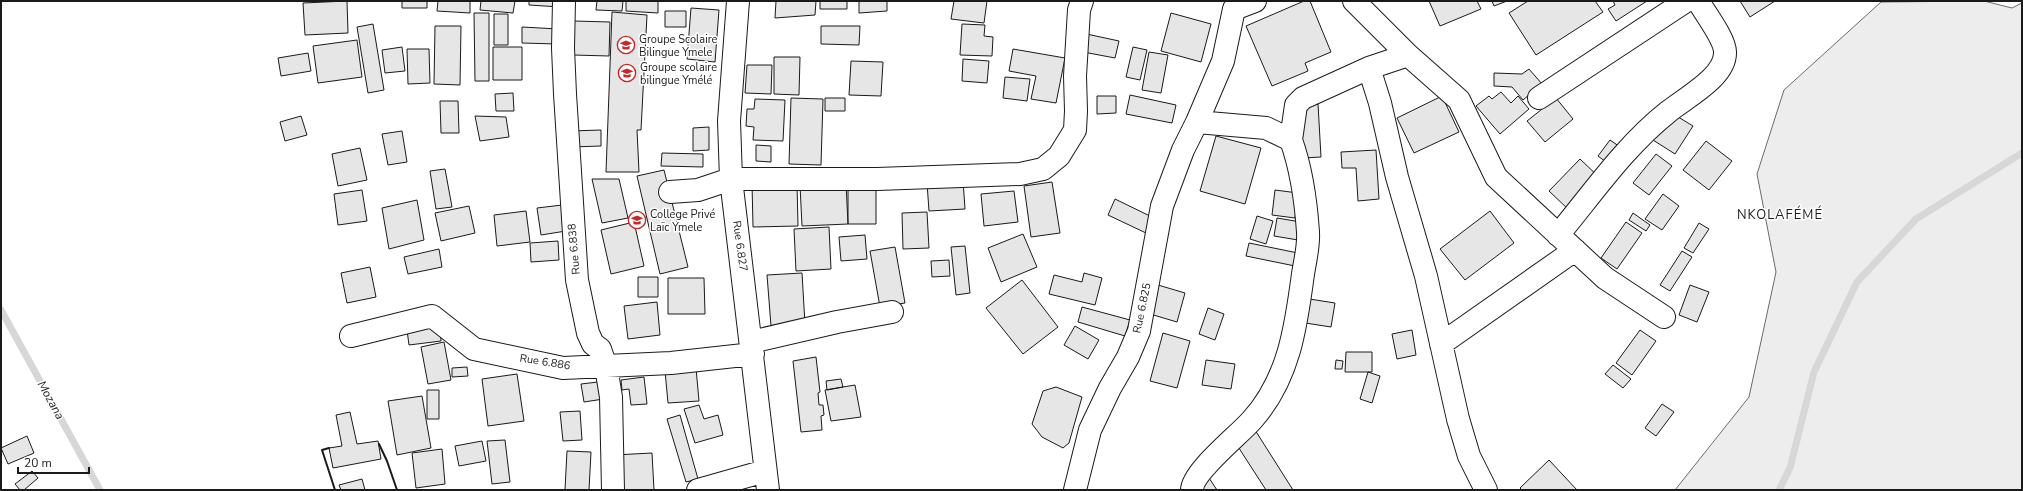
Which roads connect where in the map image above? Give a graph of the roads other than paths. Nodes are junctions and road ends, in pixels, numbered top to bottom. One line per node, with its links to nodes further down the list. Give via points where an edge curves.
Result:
1 (564, 1): 22 (street, Rue 6.838, via 564,86 577,280 588,333 593,344 600,348)
2 (738, 1): 13 (street, Rue 6.827, via 728,122)
3 (1082, 1): 13 (street, via 1079,10 1074,130 1059,156 1043,169 1020,174 877,179)
4 (1255, 1): 11 (street, Rue 6.825, via 1234,10 1223,61)
5 (1354, 1): 8 (street)
6 (1686, 1): 10 (street)
7 (1698, 1): 15 (street, via 1720,38 1725,52 1721,66 1711,80 1667,112 1630,148)
8 (1408, 54): 9 (street); 15 (street, via 1459,100 1496,177)
9 (1369, 68): 12 (street, via 1303,98 1296,105); 20 (street, via 1426,276)
10 (1538, 98)
11 (1197, 122): 12 (street, via 1266,128); 26 (street, Rue 6.825, via 1183,150 1162,206 1139,330 1128,357 1090,430)
12 (1291, 140): 27 (street, via 1303,193 1308,234 1296,330 1276,387 1253,420 1201,472 1192,485)
13 (731, 179): 14 (street, via 698,190); 21 (street, Rue 6.827)
14 (670, 192)
15 (1558, 235): 16 (street)
16 (1575, 250): 18 (street, via 1605,278); 20 (street)
17 (892, 312): 21 (street, Rue 6.886, via 837,322)
18 (1664, 317)
19 (351, 336): 22 (street, Rue 6.886, via 432,316 474,349 563,368)
20 (1441, 344): 28 (street, via 1469,456)
21 (752, 348): 22 (street, Rue 6.886, via 671,363); 23 (street, Rue 6.827)
22 (606, 366): 24 (street, Rue 6.838, via 611,397)
23 (767, 481): 25 (street)
24 (613, 490)
25 (698, 490)
26 (1075, 490)
27 (1192, 490)
28 (1486, 490)

